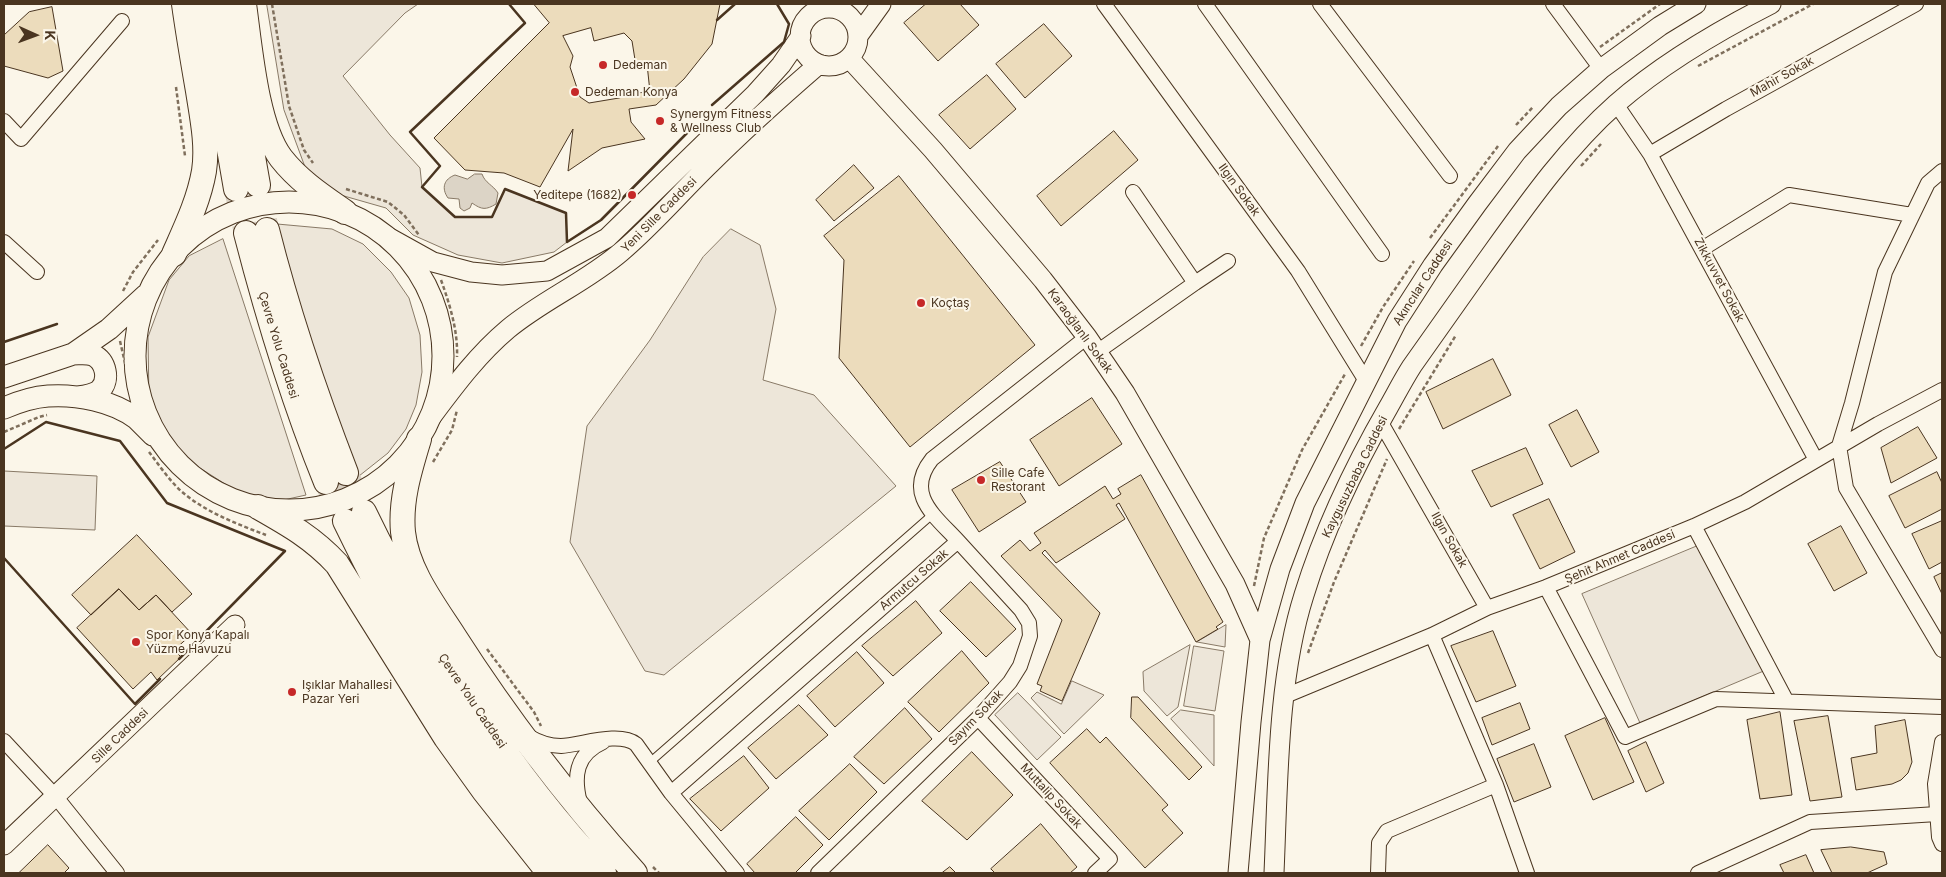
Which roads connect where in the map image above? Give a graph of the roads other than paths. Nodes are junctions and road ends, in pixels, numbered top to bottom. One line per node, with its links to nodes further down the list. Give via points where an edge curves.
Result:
1 (184, 4): 32 (highway, via 201,111 204,170 186,227)
2 (204, 4): 3 (highway, via 247,187)
3 (226, 4)
4 (244, 4): 27 (highway, via 258,96 269,139 294,173)
5 (881, 4): 17 (main road)
6 (1104, 4): 42 (street, Ilgın Sokak, via 1298,271)
7 (1206, 4): 34 (street)
8 (1320, 4): 25 (street)
9 (1553, 4): 20 (street)
10 (1696, 4): 20 (main road, Akıncılar Caddesi)
11 (1771, 4): 21 (main road, via 1663,66)
12 (1916, 4): 23 (street, Mahir Sokak)
13 (834, 6): 14 (main road); 17 (main road, via 853,20)
14 (805, 10): 16 (main road)
15 (122, 21): 22 (street, via 21,139)
16 (800, 36): 19 (main road, via 806,53); 30 (main road, Yeni Sille Caddesi, via 781,65 755,94 607,238 547,271 502,275 471,272 433,262)
17 (858, 36): 18 (main road)
18 (849, 58): 19 (main road, via 835,65); 39 (main road, Karaoğlanlı Sokak, via 933,150 1043,280)
19 (819, 64): 47 (main road, Yeni Sille Caddesi, via 710,164 634,241 586,278 509,328 478,359)
20 (1601, 68): 42 (main road, Akıncılar Caddesi, via 1517,151 1477,204 1397,321)
21 (1616, 104): 23 (street, Zikkuvvet Sokak); 46 (main road, Kaygusuzbaba Caddesi, via 1582,137 1517,218 1411,368)
22 (4, 122)
23 (1650, 154): 33 (street, Zikkuvvet Sokak)
24 (1942, 171): 28 (street, via 1928,183)
25 (1450, 176)
26 (1133, 192): 37 (street)
27 (345, 212): 30 (main road); 32 (main road, via 304,202 262,204 237,211)
28 (1912, 215): 33 (street, via 1789,195); 49 (street, via 1885,272)
29 (256, 232): 51 (highway, Çevre Yolu Caddesi, via 300,348)
30 (388, 237): 47 (main road, via 420,275 432,298 439,322 442,372 438,397)
31 (4, 242): 36 (street)
32 (167, 246): 38 (main road)
33 (1702, 249): 50 (street, Zikkuvvet Sokak)
34 (1382, 254)
35 (1228, 262): 37 (street)
36 (37, 272)
37 (1195, 283): 39 (street)
38 (150, 292): 40 (main road, via 109,329); 48 (main road, via 138,327 136,370)
39 (1092, 345): 53 (street, Armutcu Sokak, via 932,459 923,474 920,493); 60 (main road, Karaoğlanlı Sokak, via 1130,402 1235,584)
40 (73, 354): 41 (main road); 44 (main road, via 93,355 100,360 106,374 101,389 96,393)
41 (4, 377)
42 (1366, 381): 60 (main road, Akıncılar Caddesi, via 1305,503 1280,569)
43 (1942, 390): 49 (street, Şehit Ahmet Caddesi)
44 (77, 397): 45 (main road, via 34,398); 48 (main road, via 107,404 136,418)
45 (4, 408)
46 (1380, 421): 57 (street, Ilgın Sokak); 62 (main road, Kaygusuzbaba Caddesi, via 1333,517 1304,596 1292,644)
47 (424, 430): 52 (main road, via 403,460 388,474 349,498 311,509); 66 (highway, via 407,478 403,505 403,532 408,555 434,606)
48 (154, 446): 52 (main road, via 205,485 234,500)
49 (1839, 446): 50 (street, Şehit Ahmet Caddesi); 61 (street, via 1846,488)
50 (1816, 460): 54 (street, Şehit Ahmet Caddesi, via 1745,502)
51 (336, 477)
52 (258, 507): 80 (highway, via 310,538 336,564 446,738)
53 (933, 514): 55 (street, Armutcu Sokak); 70 (lane)
54 (1694, 526): 56 (street, Şehit Ahmet Caddesi); 63 (street)
55 (958, 541): 65 (street, Sayım Sokak, via 1029,623 1030,636 1020,666); 72 (street, Armutcu Sokak)
56 (1546, 587): 57 (street, Şehit Ahmet Caddesi); 63 (street, via 1625,737 1716,699)
57 (1487, 608): 59 (street, Şehit Ahmet Caddesi)
58 (235, 625): 73 (main road, Sille Caddesi)
59 (1432, 635): 62 (street, Şehit Ahmet Caddesi); 71 (street)
60 (1260, 640): 86 (main road)
61 (1942, 650)
62 (1285, 696): 87 (main road, Kaygusuzbaba Caddesi)
63 (1786, 700): 64 (street)
64 (1942, 707)
65 (978, 718): 84 (street, Sayım Sokak); 85 (street, Muttalip Sokak, via 1110,859)
66 (514, 726): 67 (street, via 534,740 550,745); 75 (highway)
67 (606, 740): 70 (street, via 631,740); 75 (street, via 588,751 579,765 577,788)
68 (4, 741): 73 (street)
69 (1942, 742): 74 (street, via 1935,784)
70 (649, 763): 72 (street)
71 (1496, 786): 88 (street, via 1387,831 1379,843); 89 (street)
72 (671, 793): 83 (street)
73 (56, 797): 77 (main road, Sille Caddesi); 79 (street)
74 (1937, 814): 76 (street); 90 (street, via 1810,822)
75 (584, 817): 78 (highway)
76 (1942, 844)
77 (4, 845)
78 (644, 870)
79 (117, 873)
80 (549, 873)
81 (576, 873): 82 (highway, Çevre Yolu Caddesi, via 490,768 434,686 398,625 354,517 514,763 552,814)
82 (604, 873)
83 (738, 873)
84 (818, 873)
85 (1095, 873)
86 (1238, 873)
87 (1274, 873)
88 (1378, 873)
89 (1527, 873)
90 (1698, 873)

